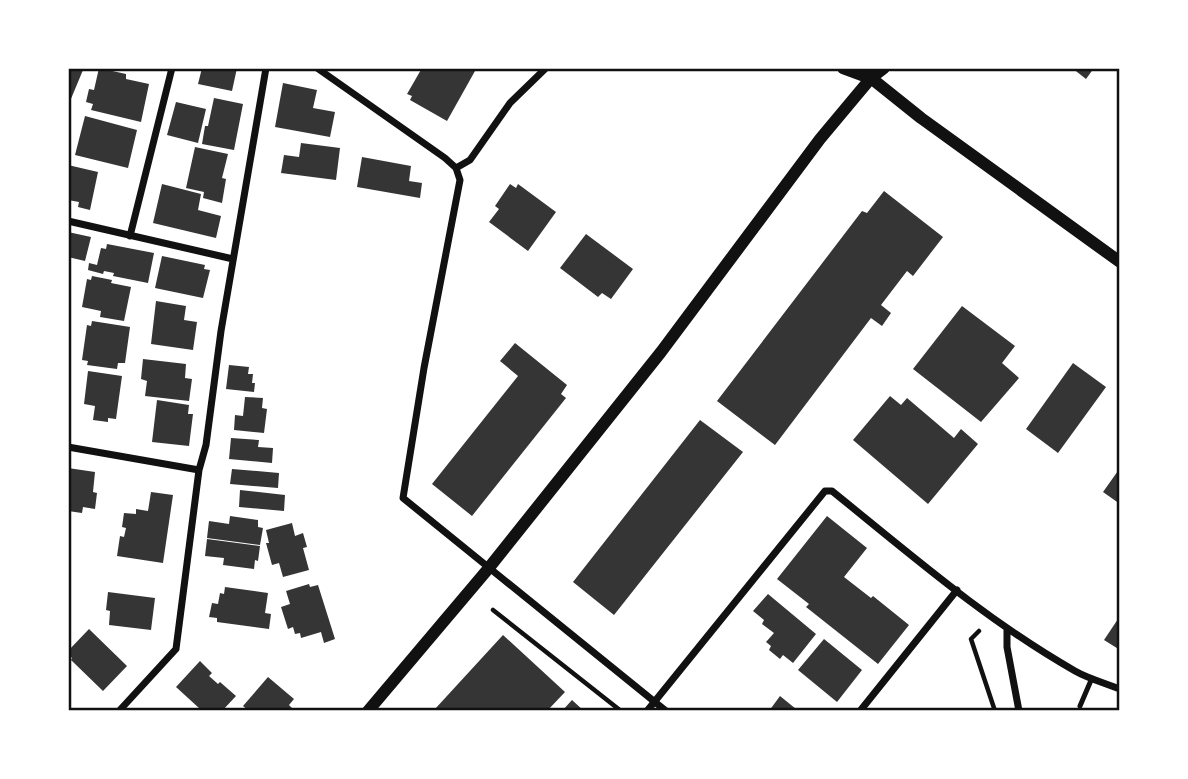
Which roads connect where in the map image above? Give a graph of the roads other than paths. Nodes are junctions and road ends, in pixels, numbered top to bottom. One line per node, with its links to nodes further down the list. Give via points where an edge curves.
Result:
1 (172, 68): 10 (street)
2 (266, 68): 11 (street)
3 (317, 68): 8 (street)
4 (546, 68): 8 (street, via 510,103 470,160)
5 (843, 68): 7 (street)
6 (884, 68): 7 (street)
7 (870, 71): 12 (street, via 921,118); 15 (street, via 661,352)
8 (456, 168): 15 (street, via 459,191 403,498)
9 (68, 221): 10 (street)
10 (130, 236): 11 (street)
11 (233, 259): 14 (street)
12 (1120, 262)
13 (68, 447): 14 (street)
14 (199, 470): 22 (street, via 176,649)
15 (488, 569): 20 (street); 23 (street)
16 (957, 590): 17 (street); 20 (street, via 832,491 825,491); 26 (street)
17 (1007, 629): 18 (street); 27 (street)
18 (1092, 678): 19 (street); 21 (lane)
19 (1120, 689)
20 (655, 702): 24 (street); 25 (street)
21 (1080, 706)
22 (119, 711)
23 (368, 711)
24 (647, 711)
25 (666, 711)
26 (860, 711)
27 (1020, 711)

